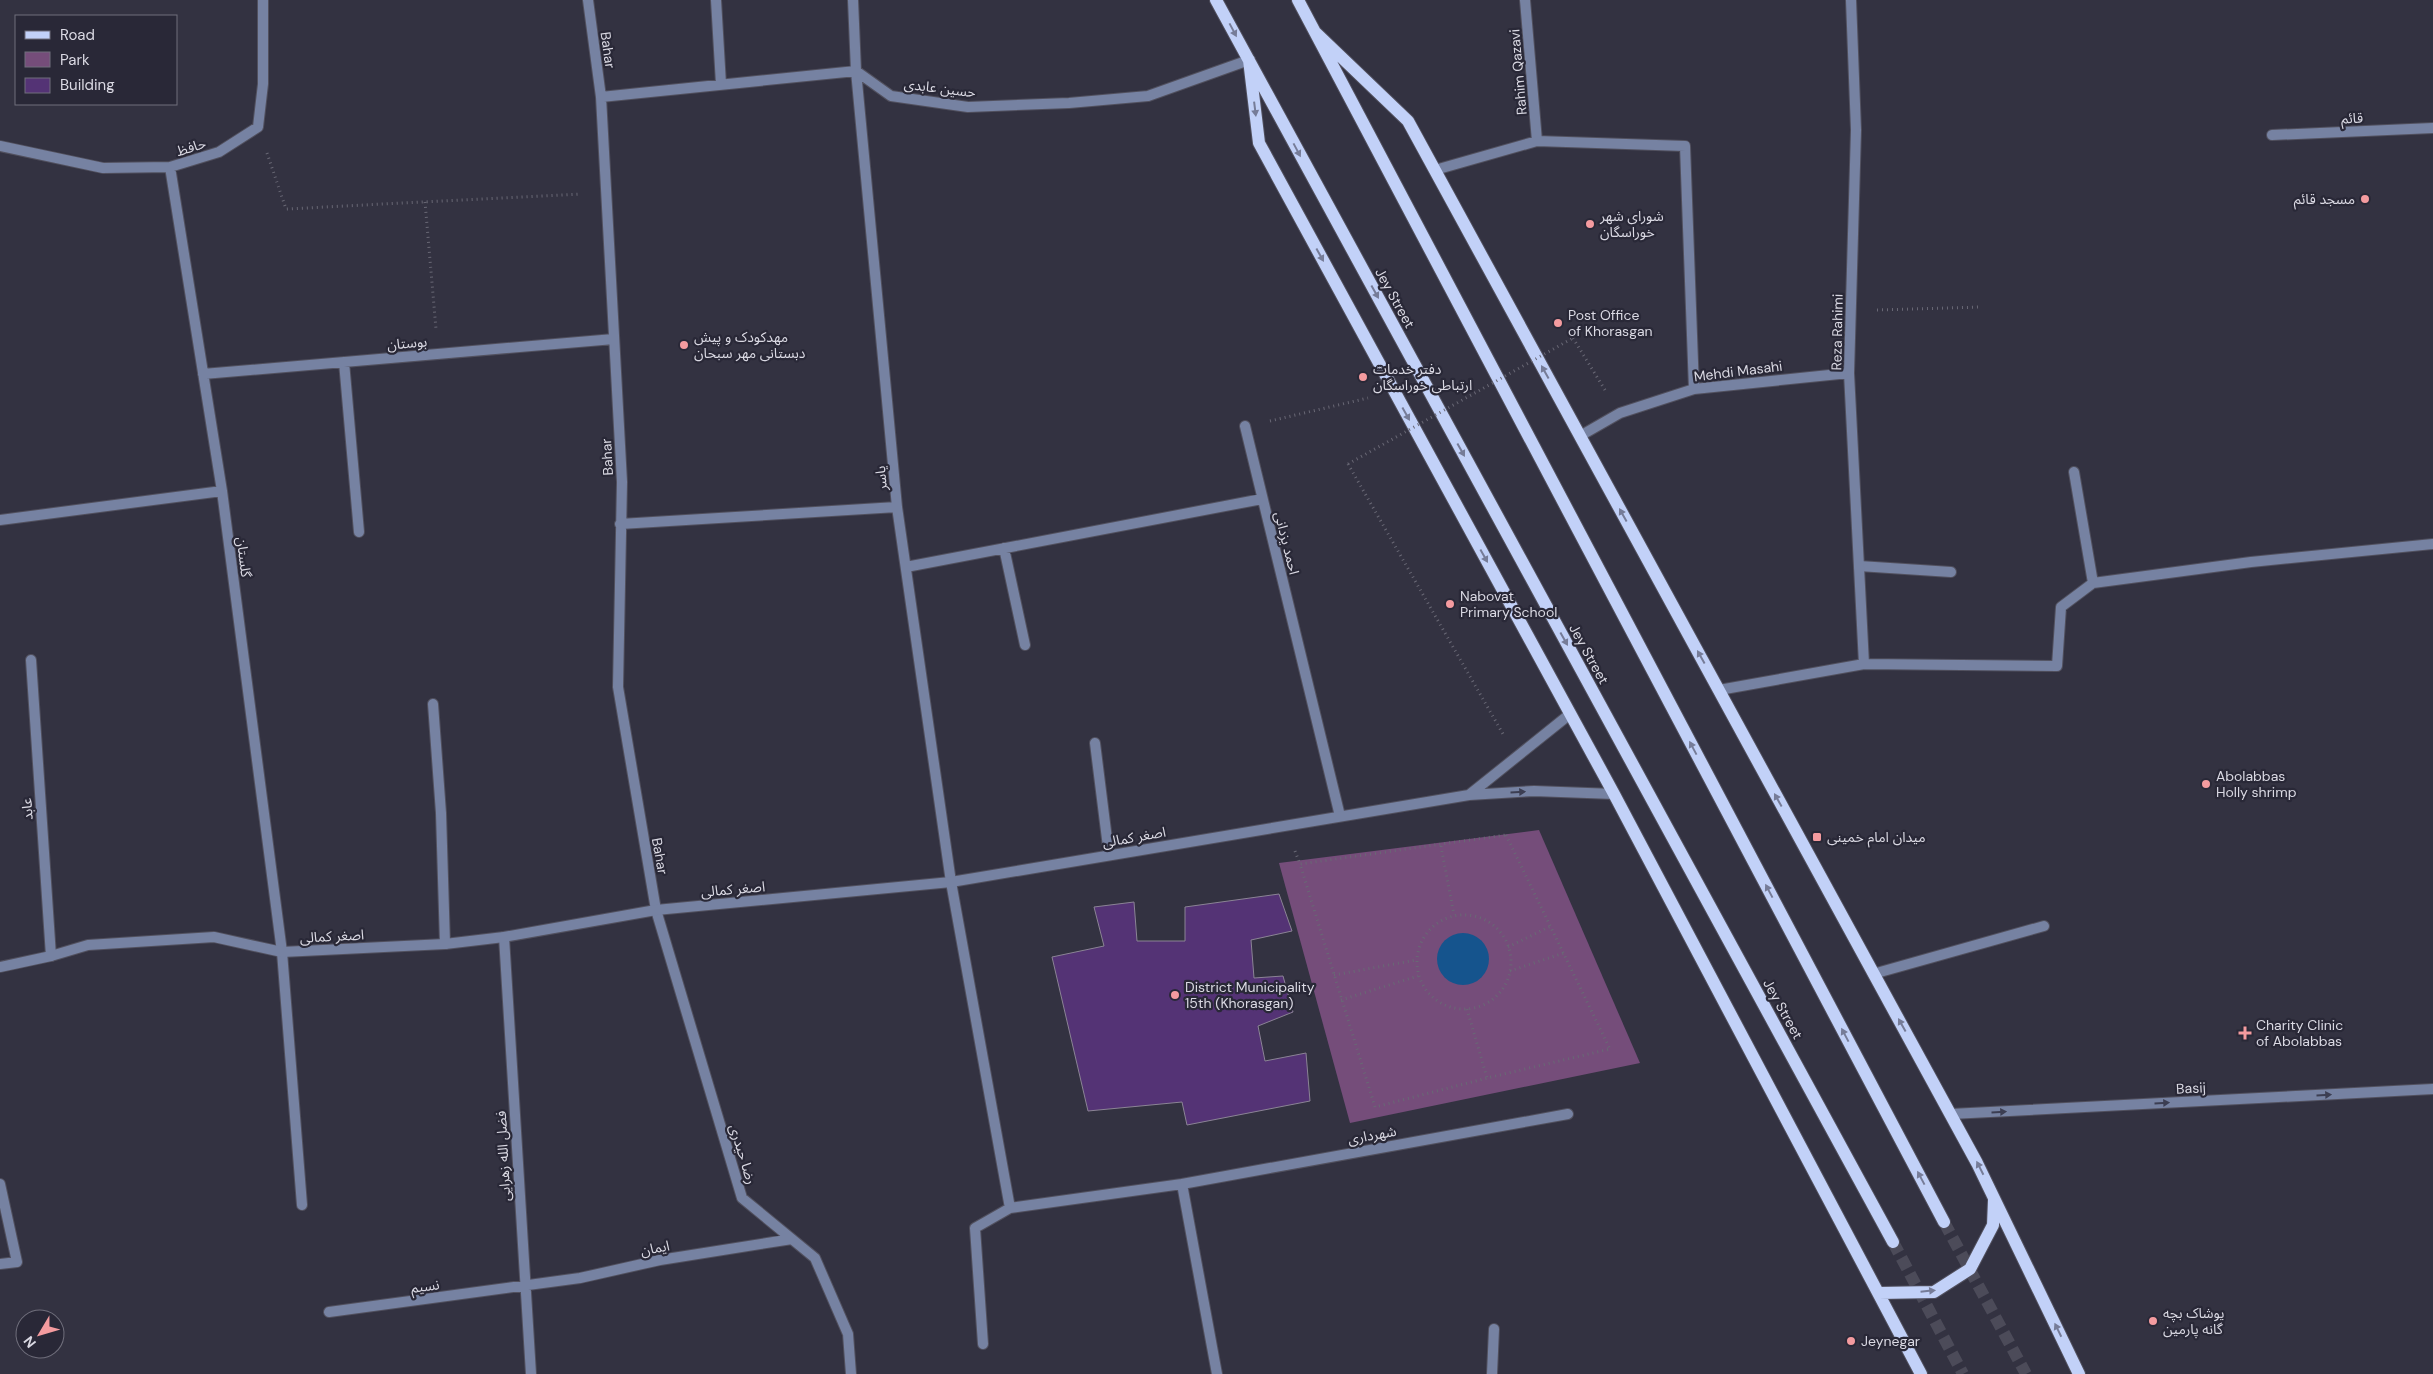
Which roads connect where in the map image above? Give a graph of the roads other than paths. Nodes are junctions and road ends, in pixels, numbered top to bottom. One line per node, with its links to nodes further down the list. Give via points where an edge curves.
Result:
1 (263, 0): 18 (street, حافظ, via 263,84 258,127 219,152)
2 (588, 0): 13 (street, Bahar)
3 (716, 0): 12 (street)
4 (854, 0): 11 (street, یاسر)
5 (1216, 0): 10 (main road, Jey Street, one-way to 10)
6 (1298, 0): 9 (main road)
7 (1525, 0): 16 (street, Rahim Qazavi)
8 (1851, 0): 22 (street, Reza Rahimi, via 1856,130)
9 (1315, 32): 19 (main road, via 1408,121); 68 (main road, one-way to 9)
10 (1249, 60): 11 (street, حسین عابدی, via 1148,96 968,107 891,96); 45 (main road, one-way to 45, via 1259,143); 70 (main road, Jey Street, one-way to 70)
11 (856, 71): 12 (street); 30 (street, یاسر)
12 (721, 84): 13 (street)
13 (601, 97): 20 (street, Bahar)
14 (2433, 128): 15 (street, قائم)
15 (2272, 135)
16 (1537, 141): 19 (street); 24 (street, via 1684,146)
17 (0, 146): 18 (street, حافظ, via 103,168)
18 (170, 168): 23 (street, گلستان)
19 (1435, 170): 26 (main road, one-way to 19)
20 (614, 339): 21 (street, بوستان); 32 (street, Bahar, via 622,482)
21 (344, 362): 23 (street, بوستان); 33 (street)
22 (1849, 373): 24 (street, Mehdi Masahi); 36 (street, Reza Rahimi)
23 (203, 374): 28 (street, گلستان)
24 (1694, 389): 26 (street, Mehdi Masahi, via 1620,413)
25 (1245, 426): 29 (street, احمد یزدانی)
26 (1580, 436): 43 (main road, one-way to 26)
27 (2074, 472): 39 (street)
28 (222, 491): 31 (street); 56 (street, گلستان)
29 (1262, 499): 35 (street); 49 (street, احمد یزدانی)
30 (898, 507): 32 (street); 37 (street, یاسر)
31 (0, 520)
32 (620, 524): 52 (street, Bahar, via 618,686)
33 (359, 532)
34 (2433, 544): 39 (street)
35 (1004, 548): 37 (street); 40 (street)
36 (1859, 566): 38 (street); 42 (street, Reza Rahimi)
37 (906, 567): 51 (street, یاسر)
38 (1951, 572)
39 (2093, 582): 42 (street, via 2062,607 2057,666)
40 (1025, 646)
41 (31, 660): 57 (street, عابد)
42 (1864, 664): 43 (street)
43 (1719, 690): 59 (main road, one-way to 43)
44 (433, 704): 55 (street, via 441,813)
45 (1570, 714): 47 (main road); 48 (street)
46 (1094, 743): 50 (street)
47 (1614, 794): 48 (street, اصغر کمالی, one-way to 47, via 1534,791); 73 (main road)
48 (1469, 795): 49 (street, اصغر کمالی)
49 (1340, 816): 50 (street, اصغر کمالی)
50 (1109, 855): 51 (street, اصغر کمالی)
51 (951, 882): 52 (street, اصغر کمالی); 67 (street, یاسر)
52 (656, 910): 54 (street, اصغر کمالی); 69 (street, رضا حیدری, via 742,1198)
53 (2044, 926): 59 (street)
54 (504, 936): 55 (street, اصغر کمالی); 72 (street, فضل الله زهرایی)
55 (445, 944): 56 (street, اصغر کمالی)
56 (282, 952): 57 (street, اصغر کمالی, via 214,937 88,945); 66 (street, گلستان)
57 (51, 956): 58 (street, اصغر کمالی)
58 (0, 967)
59 (1873, 974): 62 (main road, one-way to 59)
60 (2433, 1089): 62 (street, Basij, one-way to 60)
61 (1568, 1114): 64 (street, شهرداری)
62 (1951, 1114): 65 (main road, one-way to 62)
63 (0, 1184): 71 (street, via 16,1262)
64 (1182, 1184): 67 (street, شهرداری); 79 (street)
65 (1994, 1198): 73 (main road, one-way to 65, via 1934,1292 1970,1269 1994,1225); 82 (main road, one-way to 65)
66 (302, 1205)
67 (1010, 1208): 76 (street, via 975,1228)
68 (1944, 1222)
69 (792, 1240): 72 (street, ایمان, via 660,1260 580,1278); 78 (street, رضا حیدری, via 815,1258 830,1292 848,1334)
70 (1893, 1242)
71 (0, 1264)
72 (525, 1286): 74 (street, نسیم); 77 (street, فضل الله زهرایی)
73 (1879, 1293): 81 (main road)
74 (329, 1312)
75 (1494, 1329): 80 (street)
76 (983, 1344)
77 (531, 1374)
78 (851, 1374)
79 (1217, 1374)
80 (1492, 1374)
81 (1921, 1374)
82 (2079, 1374)

